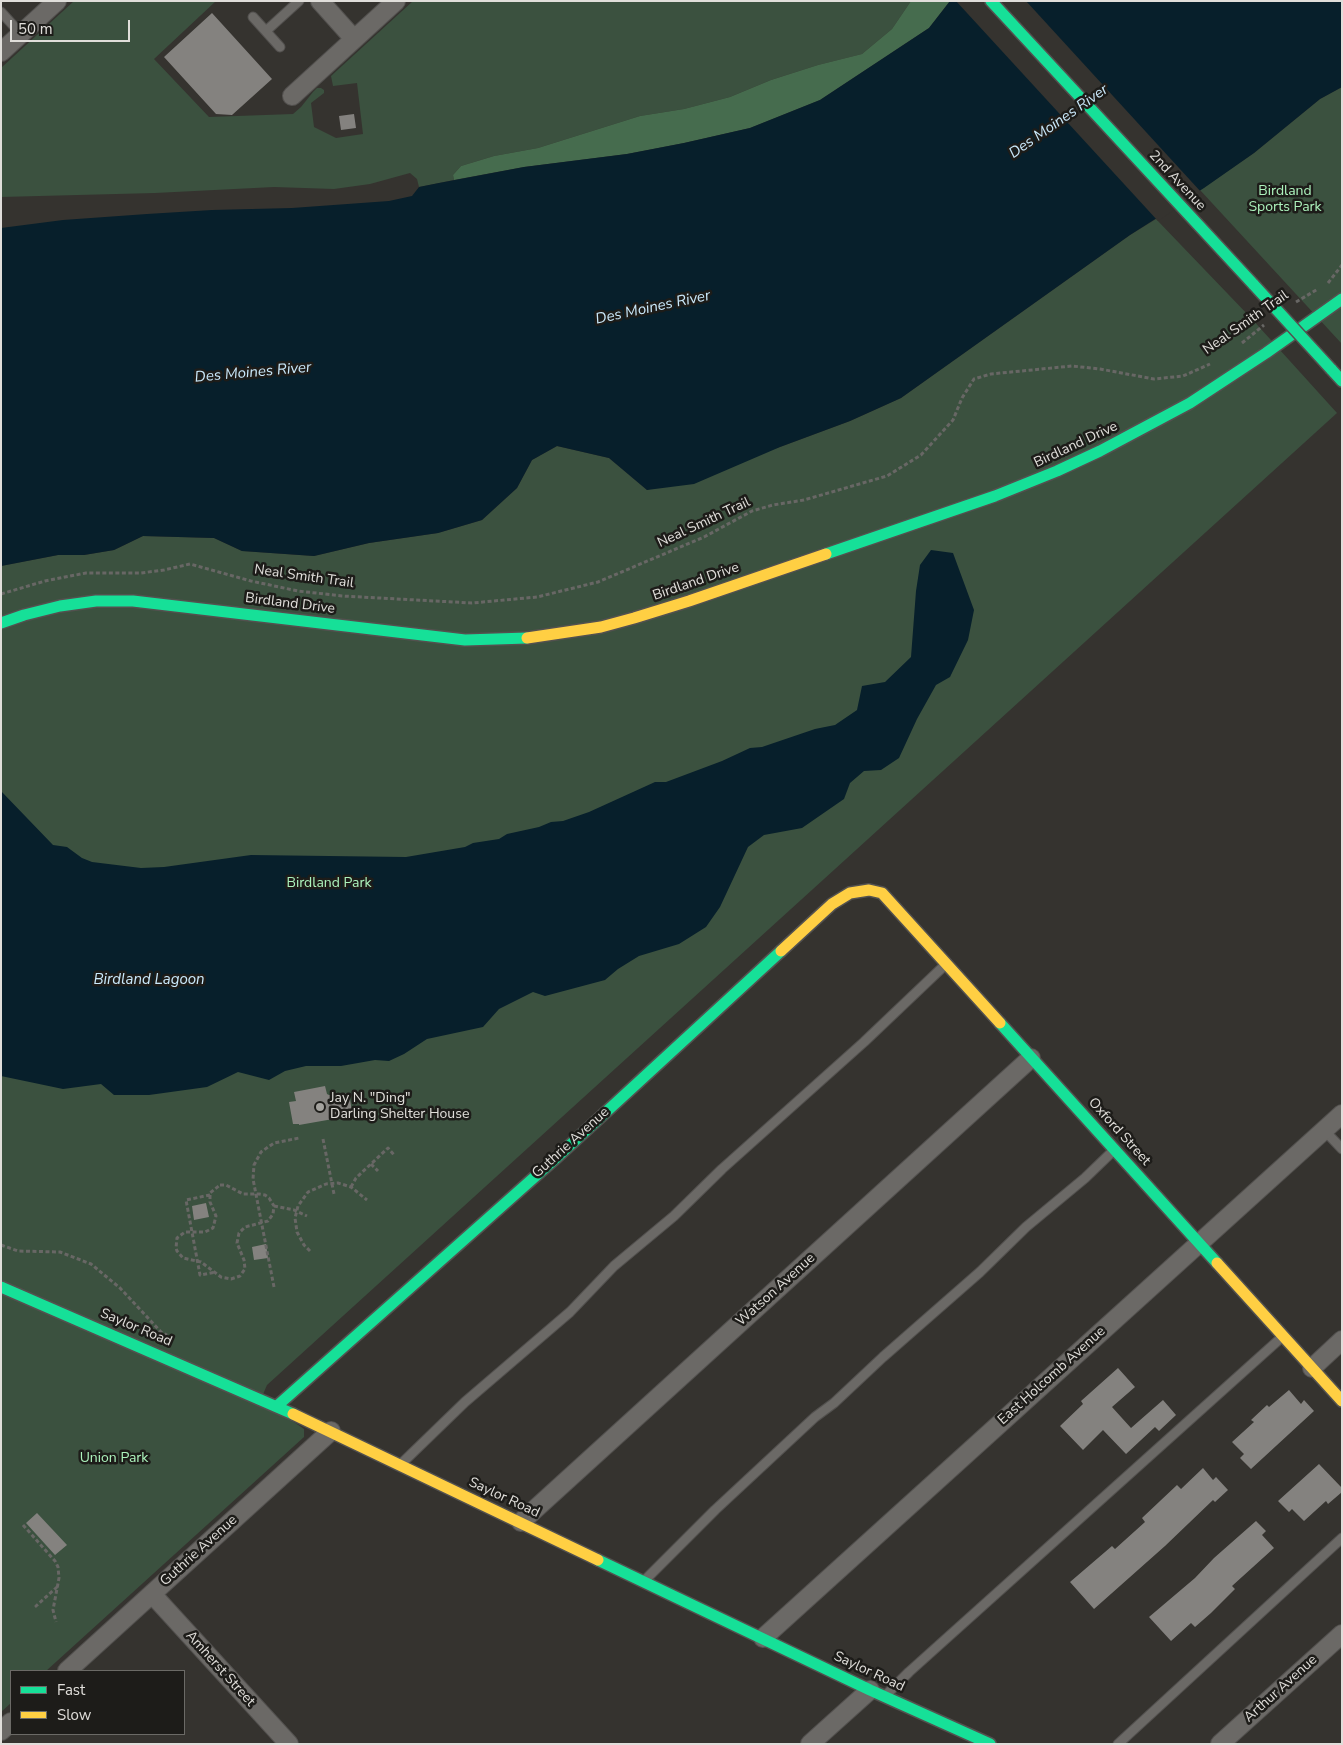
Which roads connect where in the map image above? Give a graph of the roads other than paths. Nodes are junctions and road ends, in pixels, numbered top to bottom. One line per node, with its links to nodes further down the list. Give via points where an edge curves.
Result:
1 (57, 1): 9 (street)
2 (299, 1): 8 (lane)
3 (320, 1): 10 (street)
4 (396, 1): 10 (street)
5 (991, 1): 15 (street, 2nd Avenue, bridge)
6 (1, 12): 9 (lane)
7 (254, 17): 8 (lane)
8 (266, 31): 11 (lane)
9 (21, 34): 12 (street)
10 (354, 39): 13 (street)
11 (280, 46)
12 (1, 52)
13 (292, 96)
14 (1342, 299): 16 (street, Birdland Drive, via 1190,403 1057,471 994,496 601,627 534,637 465,640 133,600 60,606)
15 (1337, 372)
16 (1, 623)
17 (869, 890): 18 (street, Oxford Street, via 882,893); 30 (street, Guthrie Avenue, via 850,893 832,904)
18 (946, 964): 19 (street, Oxford Street); 32 (lane, via 674,1216 614,1266 570,1312 465,1402)
19 (1031, 1058): 22 (street, Oxford Street); 33 (street, Watson Avenue)
20 (1342, 1114): 21 (street, East Holcomb Avenue)
21 (1324, 1130): 23 (lane); 24 (street, East Holcomb Avenue)
22 (1114, 1149): 24 (street, Oxford Street); 35 (lane, via 815,1417)
23 (1342, 1149)
24 (1199, 1243): 26 (street, Oxford Street); 38 (street, East Holcomb Avenue)
25 (1, 1287): 30 (street, Saylor Road)
26 (1284, 1336): 28 (street, Oxford Street); 40 (lane, via 909,1672)
27 (1342, 1340): 28 (street)
28 (1312, 1368): 29 (street, Oxford Street)
29 (1342, 1401)
30 (277, 1406): 31 (street, Saylor Road)
31 (331, 1431): 32 (street, Saylor Road); 36 (street, Guthrie Avenue)
32 (400, 1466): 33 (street, Saylor Road)
33 (521, 1522): 35 (street, Saylor Road)
34 (1342, 1538): 44 (lane)
35 (644, 1581): 38 (street, Saylor Road)
36 (152, 1594): 39 (street, Guthrie Avenue); 41 (street, Amherst Street)
37 (1342, 1634): 45 (street, Arthur Avenue)
38 (763, 1638): 40 (street, Saylor Road)
39 (68, 1670)
40 (878, 1693): 42 (street); 43 (street, Saylor Road)
41 (289, 1744)
42 (810, 1744)
43 (990, 1744)
44 (1118, 1744)
45 (1220, 1744)

